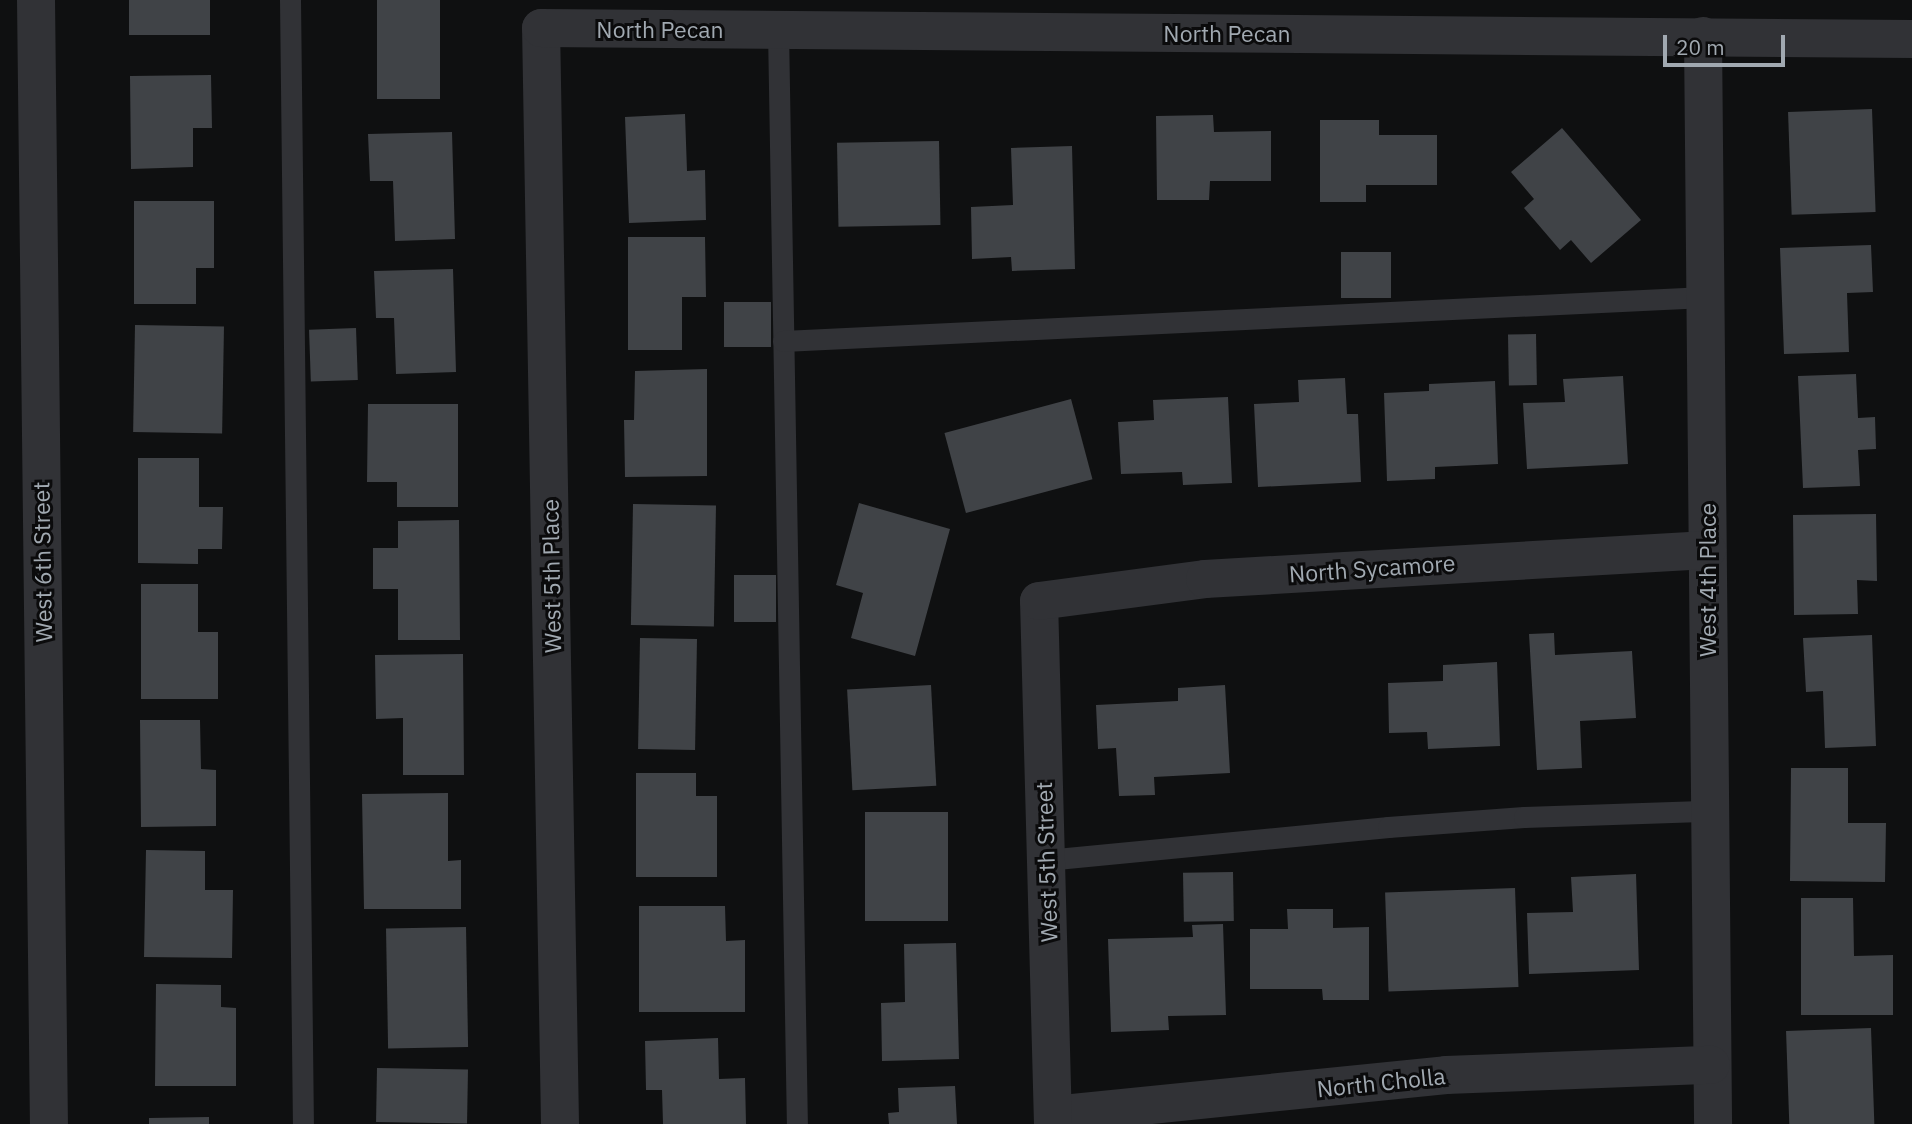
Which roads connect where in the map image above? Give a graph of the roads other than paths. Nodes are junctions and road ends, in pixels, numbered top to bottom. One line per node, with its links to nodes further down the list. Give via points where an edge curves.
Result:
1 (36, 0): 15 (street, West 6th Street)
2 (290, 0): 16 (lane)
3 (541, 29): 4 (street, North Pecan); 17 (street, West 5th Place)
4 (778, 30): 5 (street, North Pecan); 8 (lane)
5 (1703, 36): 6 (street, North Pecan); 7 (street, West 4th Place)
6 (1912, 39)
7 (1705, 297): 8 (lane); 9 (street, West 4th Place)
8 (783, 341): 18 (lane)
9 (1707, 550): 10 (street, North Sycamore, via 1205,579); 11 (street, West 4th Place)
10 (1039, 601): 12 (street, West 5th Street)
11 (1709, 811): 12 (lane, via 1388,827); 13 (street, West 4th Place)
12 (1046, 860): 14 (street, West 5th Street)
13 (1711, 1065): 14 (street, North Cholla, via 1446,1075); 19 (street, West 4th Place)
14 (1053, 1120)
15 (49, 1124)
16 (303, 1124)
17 (560, 1124)
18 (797, 1124)
19 (1713, 1124)

